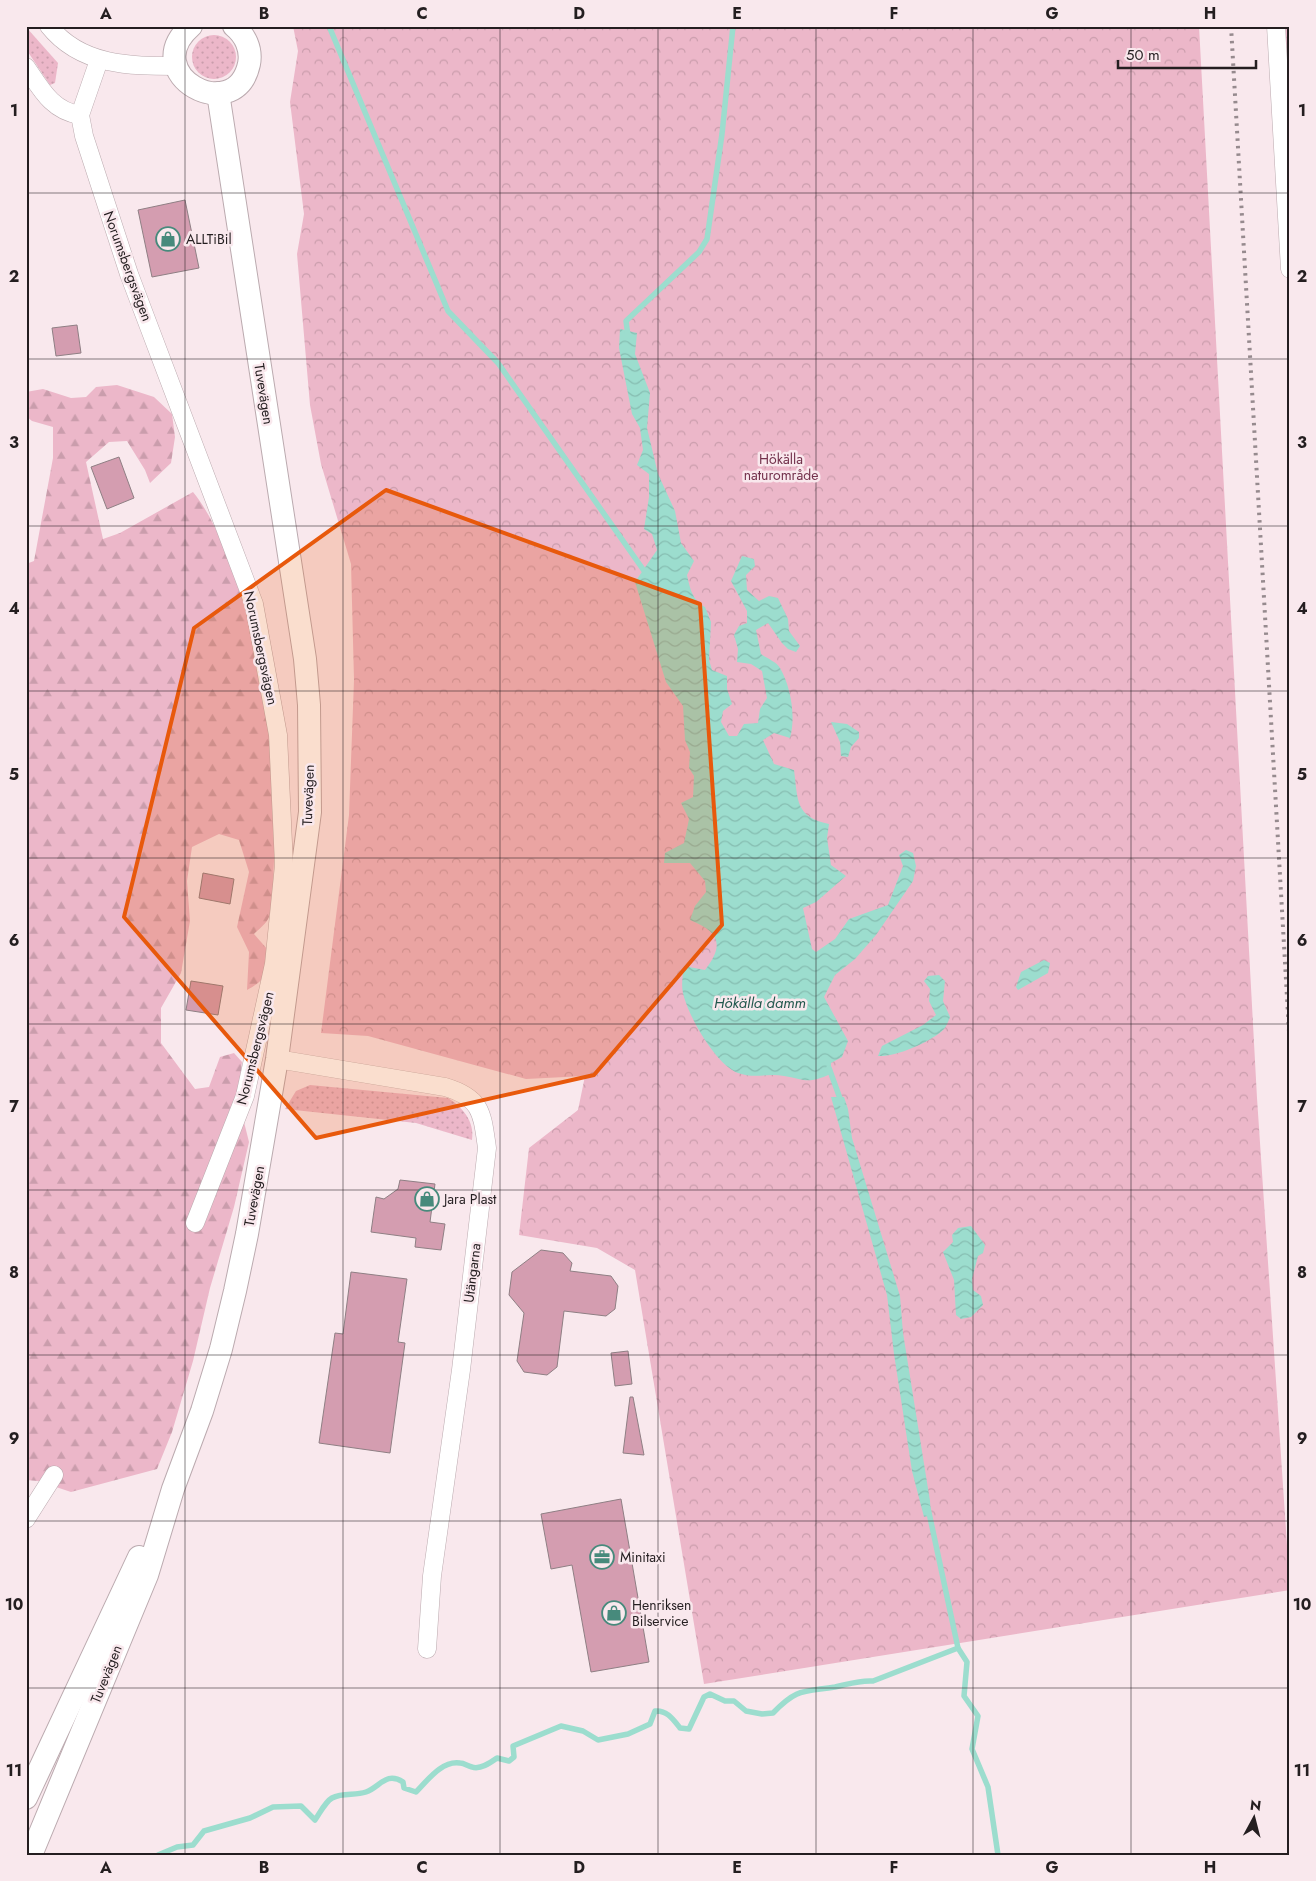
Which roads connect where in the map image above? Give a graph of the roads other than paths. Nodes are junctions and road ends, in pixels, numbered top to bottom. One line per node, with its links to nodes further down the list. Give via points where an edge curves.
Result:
1 (49, 26): 5 (street, via 62,40)
2 (191, 26): 6 (main road, via 176,47)
3 (234, 26): 8 (main road, via 247,42 249,61 242,79)
4 (1276, 26): 10 (street)
5 (98, 60): 6 (street, via 118,65); 9 (street)
6 (176, 66): 8 (main road, via 185,82 192,87)
7 (26, 67): 9 (street, via 47,98 59,109)
8 (218, 93): 11 (main road, Tuvevägen, via 305,660 309,705 310,812)
9 (80, 115): 12 (street, Norumsbergsvägen, via 94,171 129,274 254,604 278,735 284,865 274,964 245,1096)
10 (1290, 269)
11 (276, 1059): 14 (main road, Tuvevägen, via 248,1234 222,1349); 16 (street, Utängarna, via 452,1089 471,1098 483,1117 487,1148 432,1576)
12 (195, 1223)
13 (54, 1475): 15 (street)
14 (173, 1489): 17 (main road, Tuvevägen); 18 (main road, Tuvevägen, via 147,1575)
15 (26, 1519)
16 (427, 1649)
17 (26, 1798)
18 (31, 1855)

